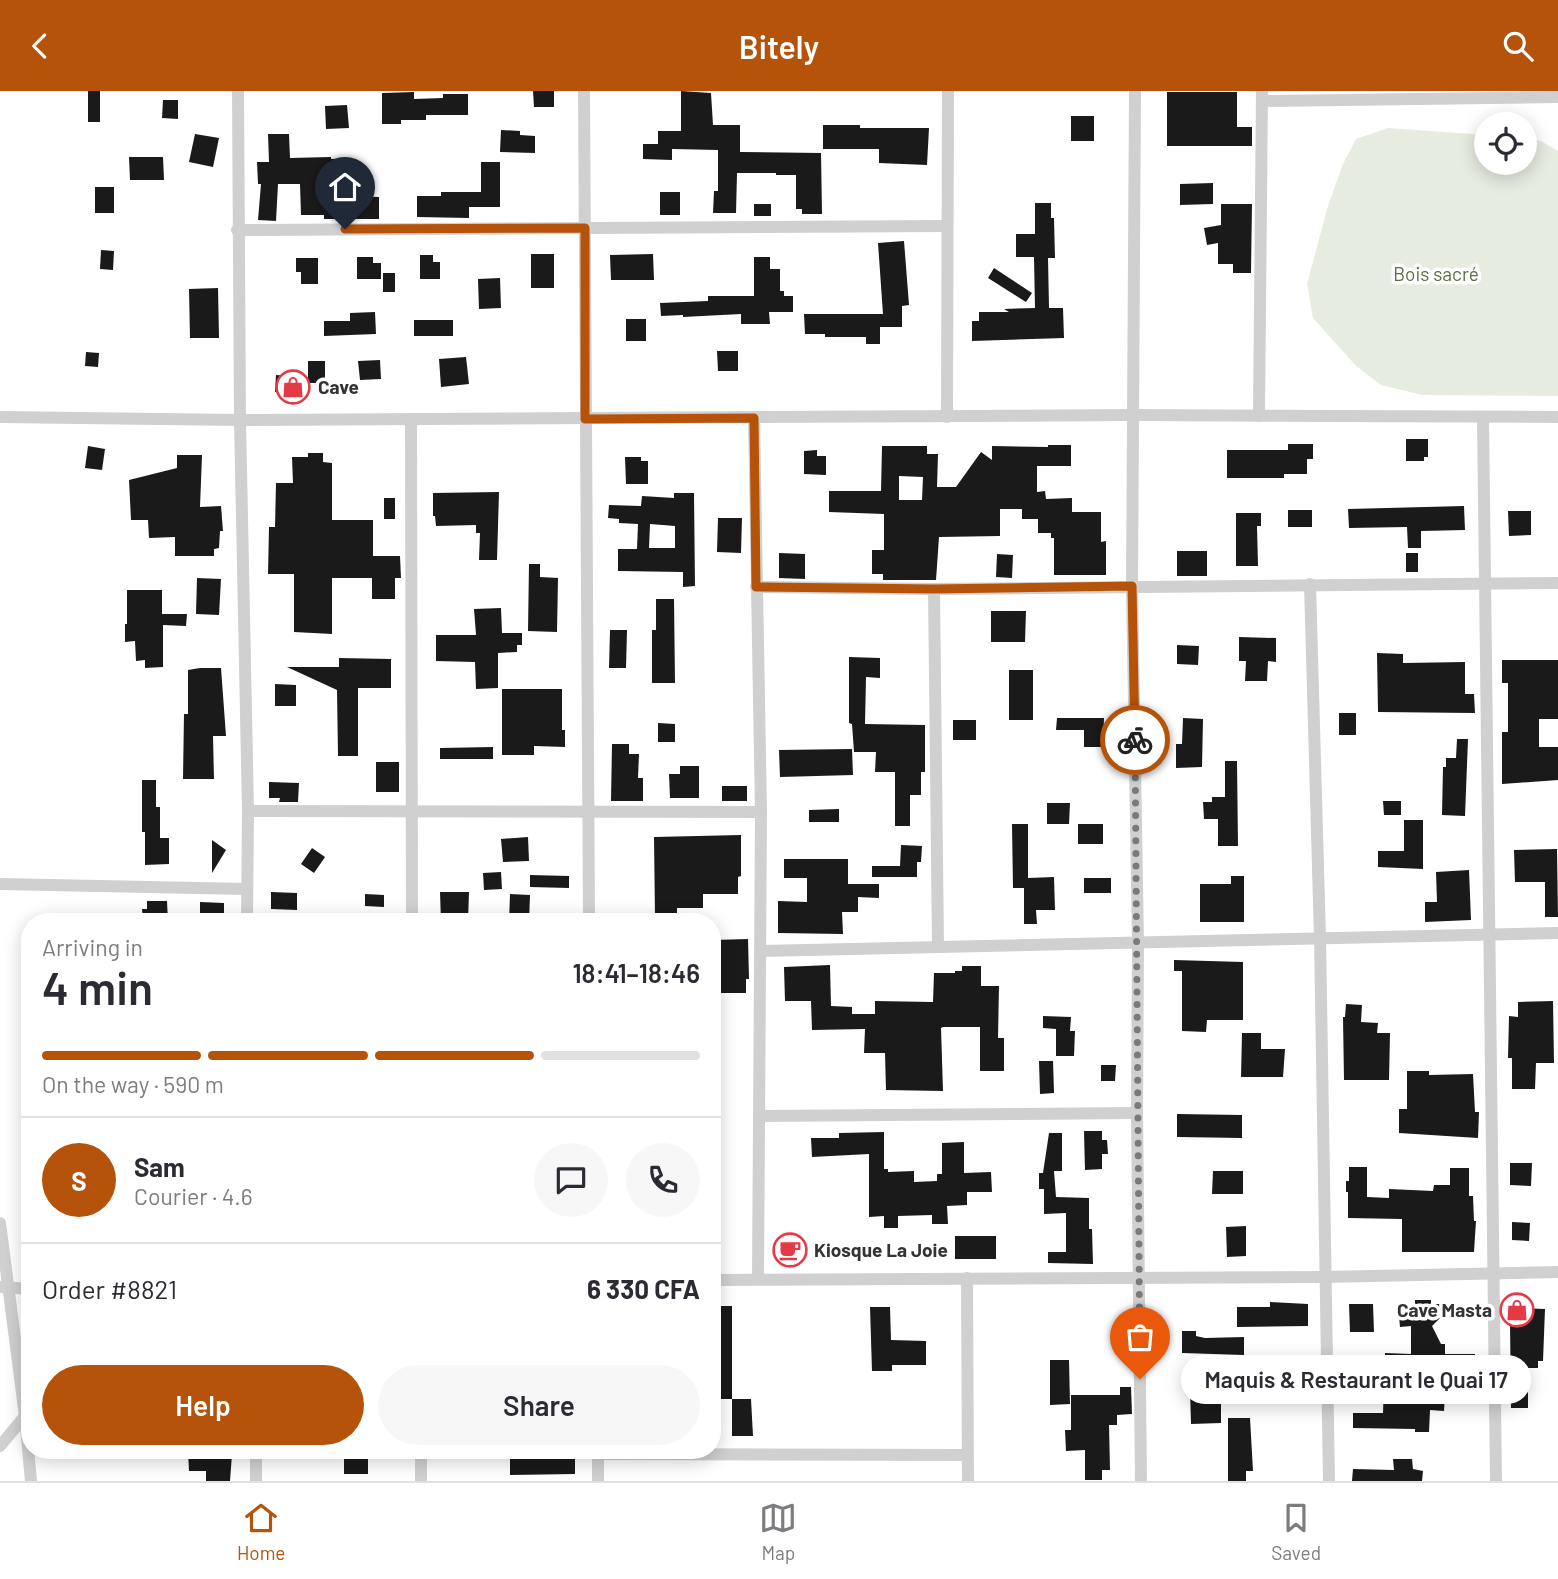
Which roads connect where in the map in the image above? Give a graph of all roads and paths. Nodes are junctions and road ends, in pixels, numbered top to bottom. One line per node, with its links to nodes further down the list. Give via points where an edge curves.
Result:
1 (238, 91): 10 (street)
2 (584, 91): 9 (street)
3 (948, 91): 8 (street)
4 (1135, 91): 11 (street)
5 (1437, 95): 6 (street); 7 (street)
6 (1262, 96): 12 (street)
7 (1558, 97)
8 (947, 226): 9 (street); 14 (street)
9 (585, 228): 10 (street); 19 (street)
10 (237, 230): 20 (street)
11 (1134, 415): 12 (street); 14 (street); 24 (street)
12 (1259, 416): 15 (street)
13 (0, 417): 20 (street)
14 (947, 417): 17 (street)
15 (1483, 417): 16 (street); 23 (street)
16 (1558, 417)
17 (754, 418): 19 (street); 25 (street)
18 (411, 419): 19 (street); 20 (street); 28 (street)
19 (585, 419): 29 (street)
20 (240, 420): 27 (street)
21 (1558, 583): 23 (street)
22 (1310, 584): 23 (street); 24 (street); 38 (street)
23 (1483, 584): 37 (street)
24 (1132, 586): 26 (street); 39 (street)
25 (756, 587): 26 (street); 30 (street)
26 (934, 589): 40 (street)
27 (248, 811): 28 (street); 32 (street)
28 (412, 811): 29 (street); 34 (street)
29 (589, 812): 30 (street); 35 (street)
30 (761, 812): 41 (street)
31 (0, 884): 32 (street)
32 (247, 889): 33 (street)
33 (247, 913)
34 (412, 913)
35 (589, 913)
36 (1558, 933): 37 (street)
37 (1491, 934): 38 (street); 46 (street)
38 (1320, 938): 39 (street); 48 (street)
39 (1138, 942): 40 (street); 42 (street)
40 (938, 947): 41 (street)
41 (761, 951): 43 (street)
42 (1137, 1113): 43 (street); 47 (street)
43 (759, 1116): 50 (street)
44 (0, 1223): 52 (street)
45 (1558, 1272): 46 (street)
46 (1492, 1273): 48 (street); 69 (street)
47 (1138, 1277): 48 (street); 49 (street); 67 (street)
48 (1324, 1277): 68 (street)
49 (967, 1278): 50 (street); 57 (street)
50 (758, 1279): 51 (street)
51 (721, 1280)
52 (4, 1288): 53 (street)
53 (21, 1392)
54 (21, 1421): 55 (street)
55 (0, 1446)
56 (721, 1454): 57 (street)
57 (967, 1455): 66 (street)
58 (28, 1459): 62 (street)
59 (256, 1459): 63 (street)
60 (421, 1459): 64 (street)
61 (598, 1459): 65 (street)
62 (30, 1481)
63 (256, 1481)
64 (421, 1481)
65 (598, 1481)
66 (968, 1481)
67 (1141, 1481)
68 (1329, 1481)
69 (1496, 1481)

